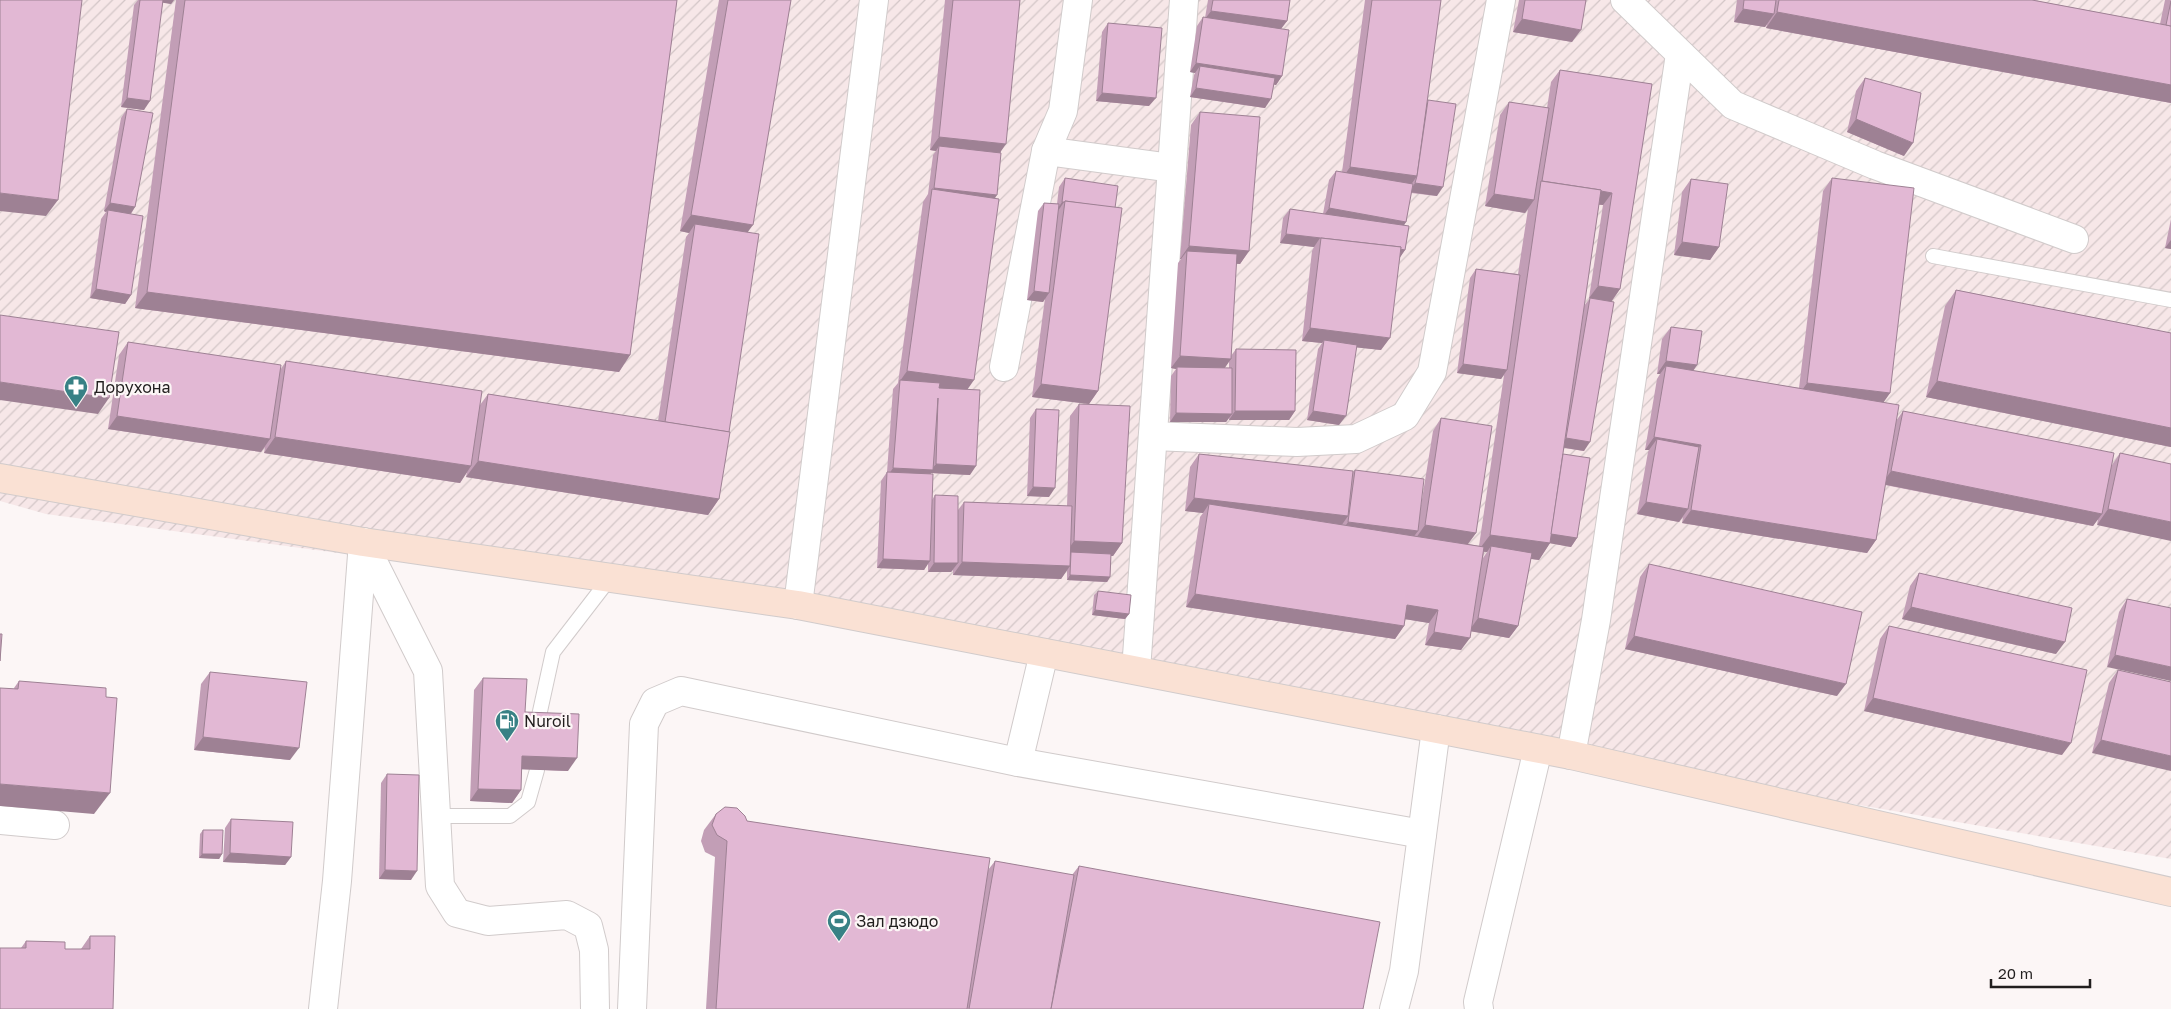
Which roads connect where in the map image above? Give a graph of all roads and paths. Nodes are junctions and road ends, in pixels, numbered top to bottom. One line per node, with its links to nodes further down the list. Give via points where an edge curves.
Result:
1 (874, 0): 17 (street)
2 (1078, 0): 7 (street, via 1063,111)
3 (1184, 0): 8 (street)
4 (1501, 0): 13 (street, via 1432,372 1406,416 1356,439 1297,442)
5 (1625, 0): 6 (street)
6 (1680, 54): 9 (street, via 1733,105 1875,165); 23 (street, via 1596,620)
7 (1046, 151): 8 (street); 12 (street)
8 (1172, 168): 13 (street)
9 (2074, 239)
10 (1933, 256): 11 (lane)
11 (2171, 300)
12 (1004, 367)
13 (1153, 436): 19 (street)
14 (0, 478): 15 (main road)
15 (362, 542): 16 (main road); 26 (street, via 428,671); 31 (street, via 337,881)
16 (610, 578): 17 (main road); 20 (lane, via 553,652)
17 (798, 604): 18 (main road)
18 (1044, 653): 19 (main road); 24 (street)
19 (1136, 670): 21 (main road)
20 (536, 725)
21 (1436, 729): 22 (main road); 29 (street)
22 (1538, 749): 23 (main road); 35 (street, via 1478,1002)
23 (1571, 755): 30 (main road)
24 (1018, 762): 29 (street); 33 (street, via 681,692 656,702 644,724)
25 (536, 770): 26 (lane, via 528,802 510,816)
26 (436, 816): 32 (street, via 440,886 457,914 488,921 567,915 588,926 594,950)
27 (0, 820): 28 (street)
28 (55, 825)
29 (1422, 834): 34 (street, via 1404,971)
30 (2171, 892)
31 (323, 1009)
32 (595, 1009)
33 (632, 1009)
34 (1394, 1009)
35 (1479, 1009)

